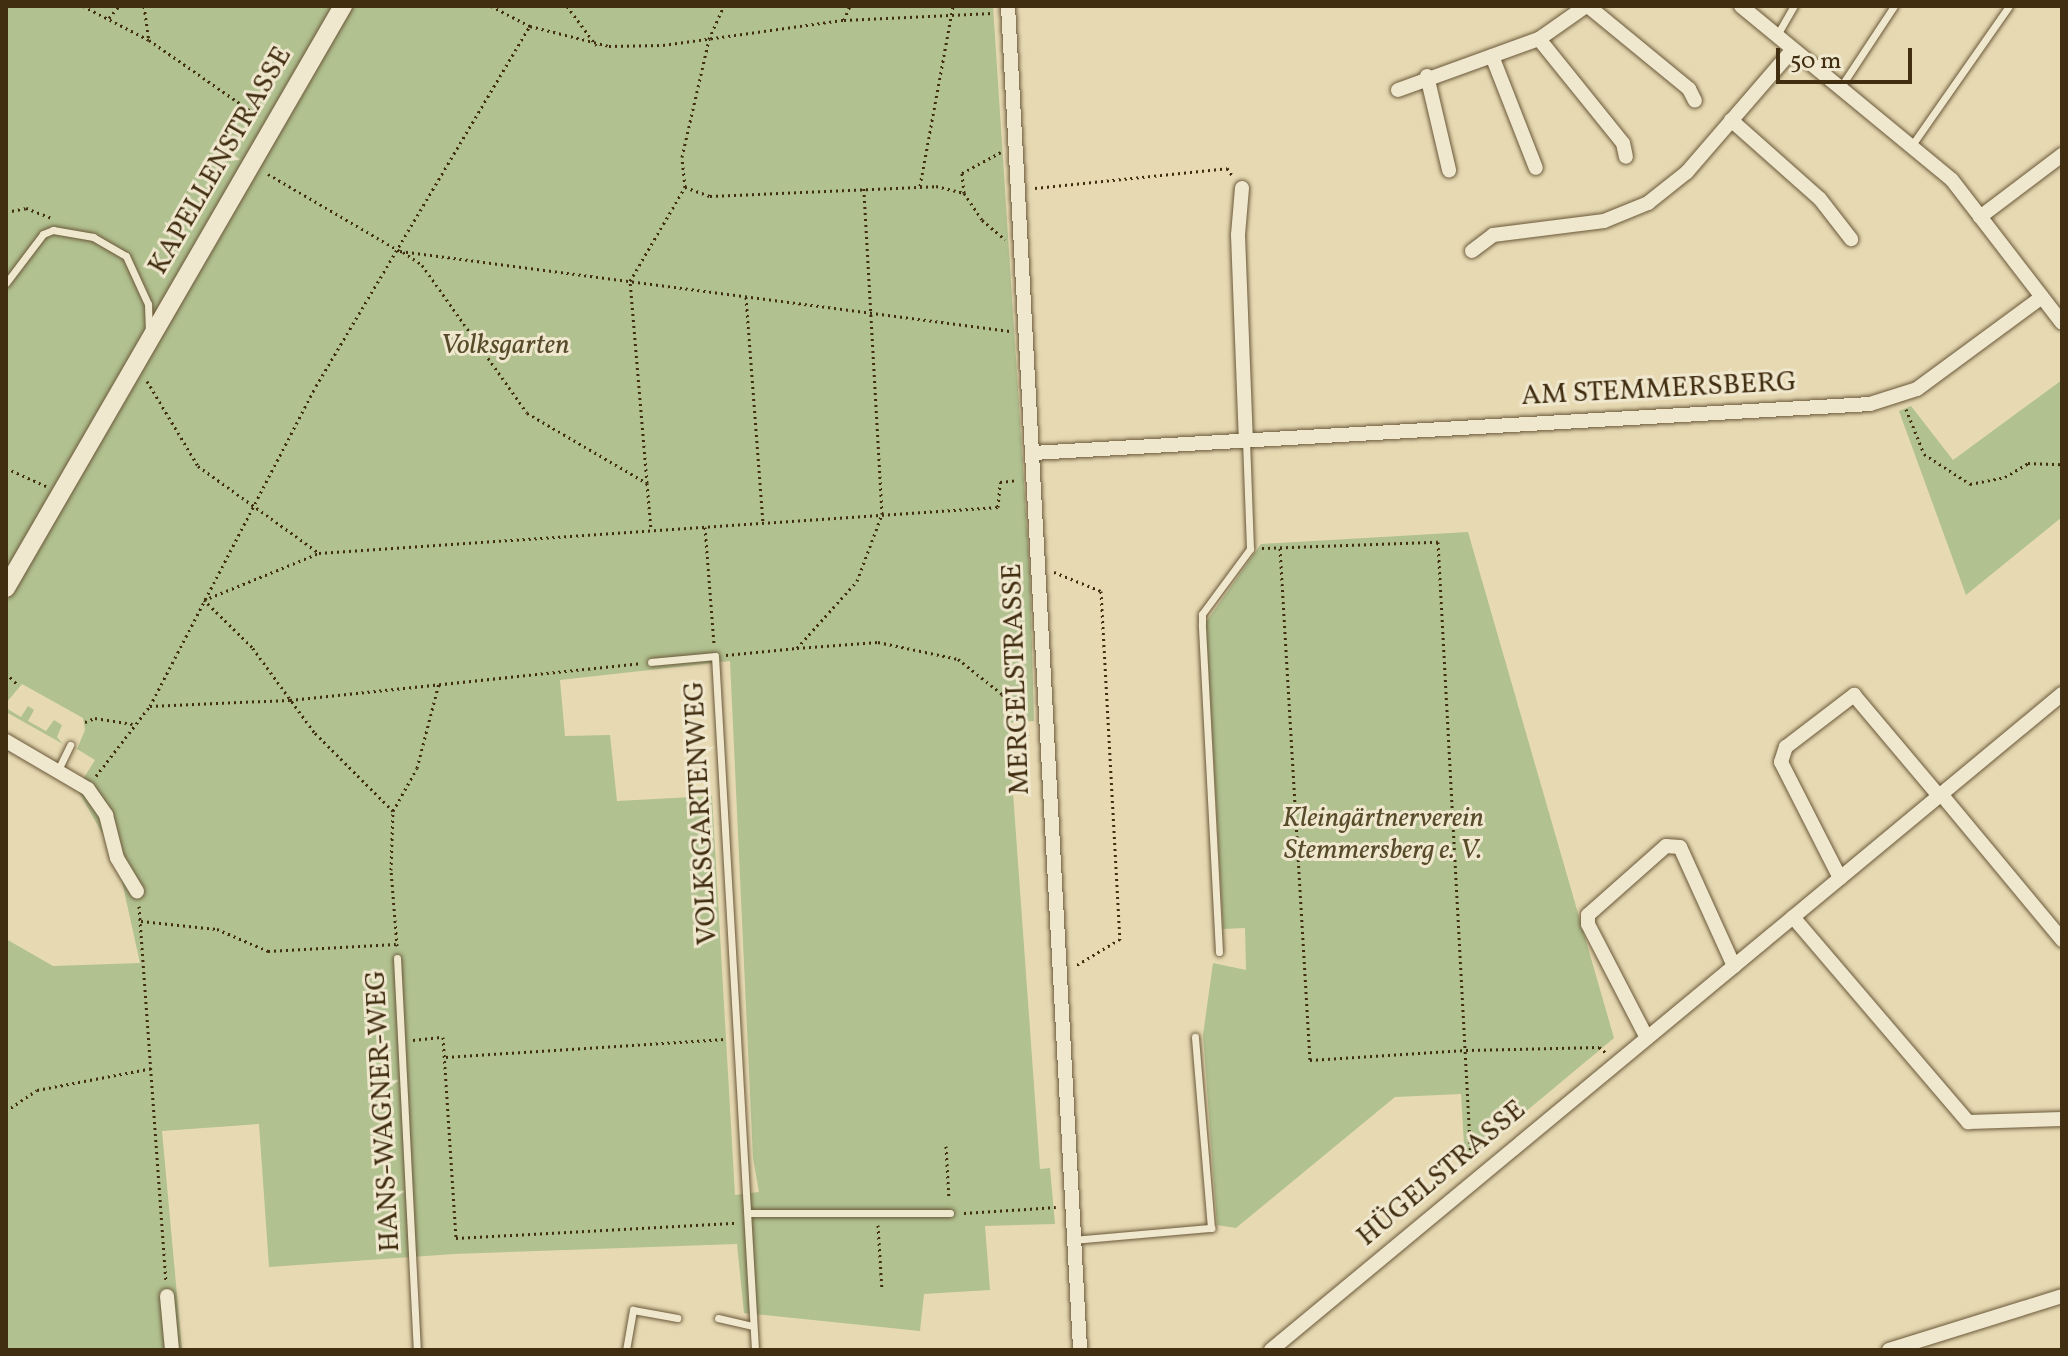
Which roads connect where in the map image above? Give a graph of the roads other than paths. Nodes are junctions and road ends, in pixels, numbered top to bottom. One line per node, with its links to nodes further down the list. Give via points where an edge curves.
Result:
1 (343, 6): 29 (street, KAPELLENSTRASSE)
2 (1587, 6): 9 (street); 15 (street, via 1689,89)
3 (1741, 6): 8 (street)
4 (1794, 6): 8 (lane)
5 (1894, 6): 13 (lane)
6 (2009, 6): 17 (lane)
7 (1008, 10): 31 (street, MERGELSTRASSE)
8 (1777, 35): 10 (street)
9 (1539, 39): 11 (street); 19 (street, via 1623,143)
10 (1793, 49): 13 (street); 16 (street)
11 (1492, 56): 12 (street); 20 (street)
12 (1427, 76): 14 (street); 21 (street)
13 (1840, 88): 17 (street)
14 (1398, 90)
15 (1695, 101)
16 (1731, 120): 24 (street, via 1820,199); 25 (street, via 1687,172 1648,203 1604,221 1493,235)
17 (1912, 145): 23 (street, via 1952,180)
18 (2062, 155): 23 (street)
19 (1626, 157)
20 (1536, 168)
21 (1449, 170)
22 (1242, 188): 30 (street, via 1238,235)
23 (1980, 217): 27 (street)
24 (1851, 239)
25 (1472, 251)
26 (6, 283): 29 (lane, KAPELLENSTRASSE, via 43,234 81,233 126,256 148,304)
27 (2042, 297): 28 (street); 30 (street, AM STEMMERSBERG, via 1901,397 1870,404)
28 (2062, 323)
29 (148, 344): 32 (street, KAPELLENSTRASSE)
30 (1246, 439): 31 (street, AM STEMMERSBERG); 43 (lane, via 1250,549 1202,614)
31 (1033, 453): 51 (street, MERGELSTRASSE)
32 (6, 588)
33 (651, 662): 50 (lane, VOLKSGARTENWEG, via 715,656)
34 (2062, 694): 38 (street, HÜGELSTRASSE)
35 (6, 741): 37 (street)
36 (70, 745): 37 (lane)
37 (58, 770): 40 (street, via 88,789 106,815 117,858)
38 (1940, 795): 39 (street, HÜGELSTRASSE); 39 (street, via 1854,695 1786,747 1781,762); 42 (street)
39 (1840, 878): 41 (street, HÜGELSTRASSE)
40 (137, 891)
41 (1793, 917): 45 (street, HÜGELSTRASSE); 48 (street, via 1968,1122)
42 (2062, 940)
43 (1219, 952)
44 (397, 958): 58 (lane, HANS-WAGNER-WEG)
45 (1734, 966): 47 (street, HÜGELSTRASSE); 47 (street, via 1680,847 1666,846 1588,915)
46 (1195, 1037): 51 (lane, via 1211,1228)
47 (1647, 1038): 62 (street, HÜGELSTRASSE)
48 (2062, 1119)
49 (950, 1213): 50 (lane)
50 (748, 1217): 56 (lane, VOLKSGARTENWEG)
51 (1073, 1240): 61 (street, MERGELSTRASSE)
52 (167, 1296): 57 (street)
53 (2062, 1296): 63 (street)
54 (677, 1318): 59 (lane, via 633,1310)
55 (718, 1318): 56 (lane)
56 (753, 1326): 60 (lane, VOLKSGARTENWEG)
57 (172, 1350)
58 (417, 1350)
59 (626, 1350)
60 (755, 1350)
61 (1080, 1350)
62 (1271, 1350)
63 (1889, 1350)

